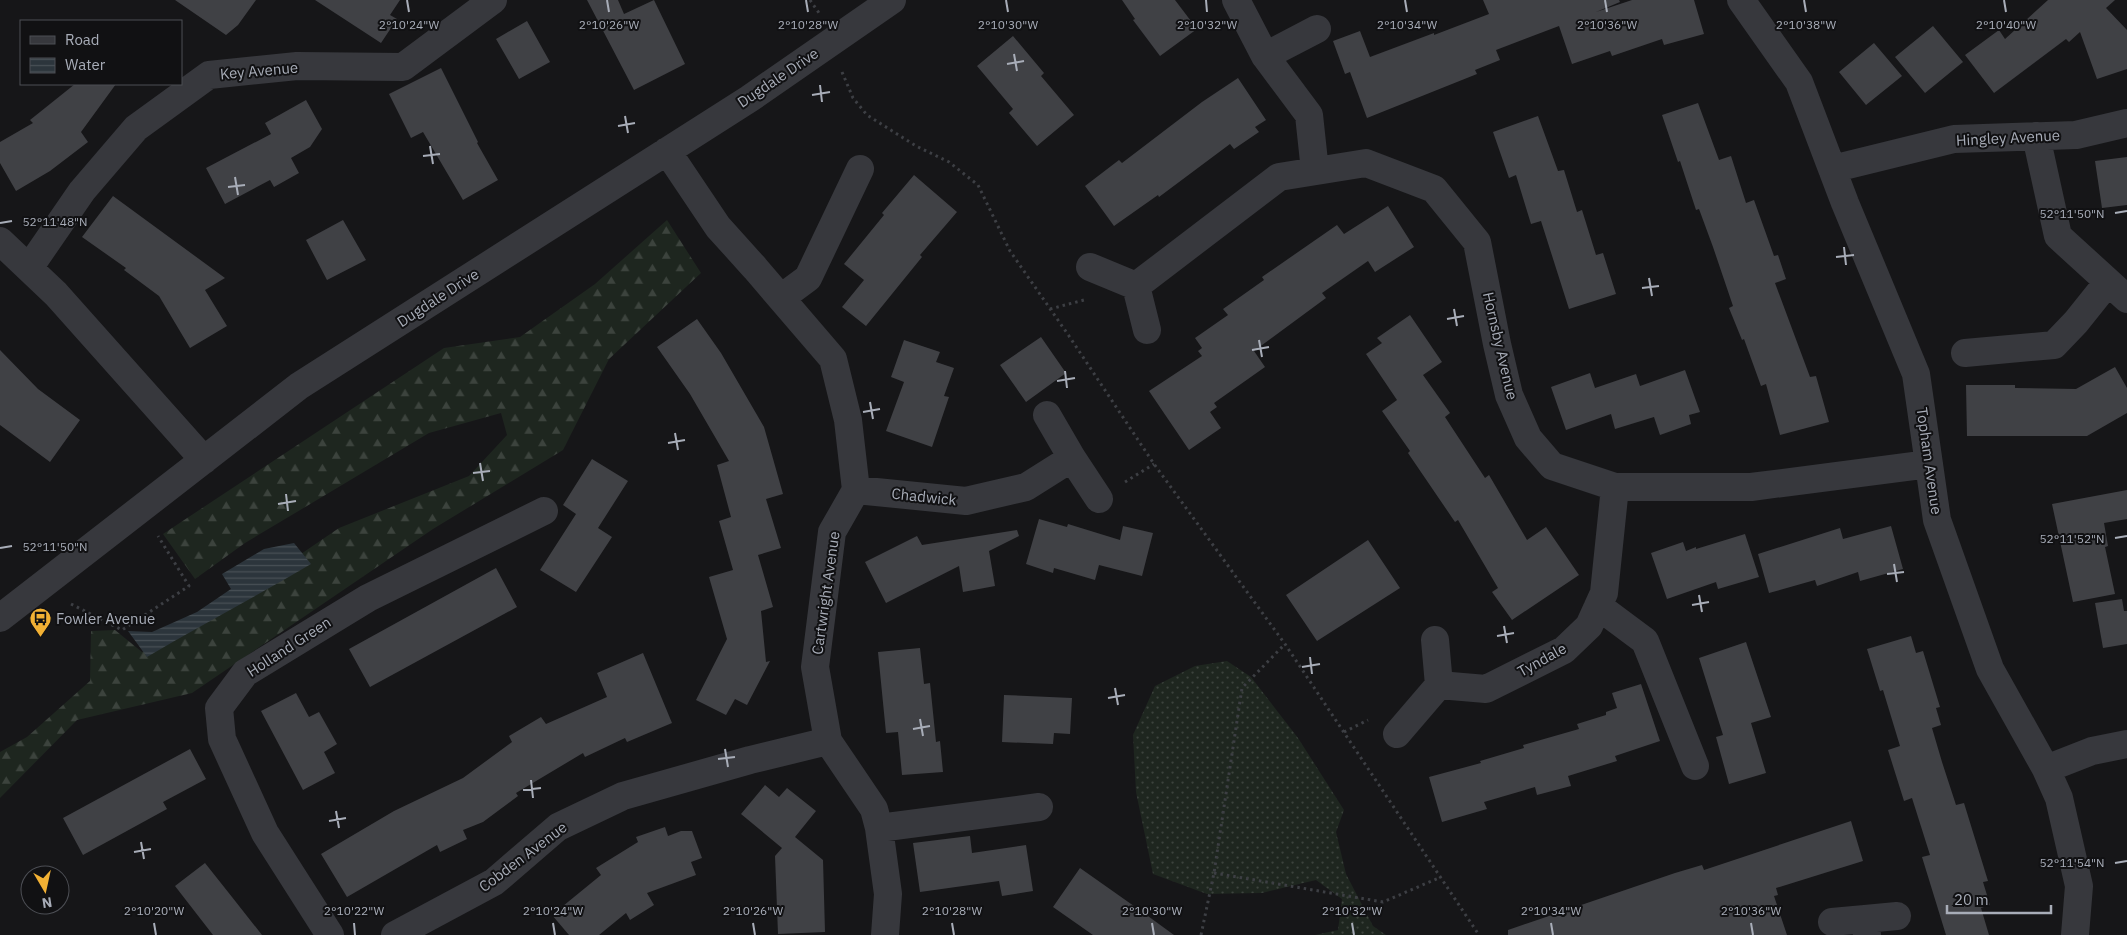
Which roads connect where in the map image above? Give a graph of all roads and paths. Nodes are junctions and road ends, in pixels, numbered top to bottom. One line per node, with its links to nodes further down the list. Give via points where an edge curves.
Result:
1 (493, 0): 16 (street, Key Avenue, via 404,67 297,66 209,75 136,128 82,191)
2 (892, 0): 10 (street, Dugdale Drive, via 749,99)
3 (1236, 0): 6 (street)
4 (1741, 0): 12 (street, Topham Avenue, via 1799,82)
5 (1317, 29): 6 (street)
6 (1265, 56): 13 (street, via 1309,115)
7 (842, 73): 35 (path, via 853,98 867,115 916,146 949,162 978,185 1010,251 1154,464)
8 (2127, 123): 9 (street, Hingley Avenue, via 2076,134)
9 (2036, 136): 12 (street, Hingley Avenue, via 1954,139); 18 (street, via 2058,236)
10 (667, 151): 19 (street, via 718,228); 24 (street, Dugdale Drive, via 299,386)
11 (860, 169): 19 (street, via 808,278)
12 (1832, 169): 25 (street, Topham Avenue, via 1916,374)
13 (1316, 171): 17 (street, Hornsby Avenue, via 1279,177); 26 (street, Hornsby Avenue, via 1366,163 1434,189 1478,242 1509,394 1528,438 1552,466)
14 (0, 241): 16 (street)
15 (1090, 267): 17 (street)
16 (29, 268): 24 (street)
17 (1136, 286): 20 (street)
18 (2117, 290): 21 (street, via 2076,322 2054,345)
19 (781, 298): 27 (street, via 834,359 848,420)
20 (1147, 330)
21 (1965, 353)
22 (1047, 415): 23 (street)
23 (1072, 458): 27 (street, Chadwick, via 1026,488 966,501); 28 (street)
24 (204, 460): 29 (street, Dugdale Drive)
25 (1929, 464): 26 (street, Hornsby Avenue, via 1751,487); 41 (street, Topham Avenue, via 1937,520 1990,669)
26 (1615, 487): 32 (street, Tyndale, via 1604,593)
27 (856, 490): 38 (street, Cartwright Avenue, via 832,532 815,667)
28 (1099, 499)
29 (141, 508): 31 (street, Dugdale Drive); 31 (path, via 189,586 122,630)
30 (544, 510): 49 (street, Holland Green, via 360,602 245,673 219,708 222,739 265,833)
31 (40, 588): 33 (street, Dugdale Drive)
32 (1598, 606): 36 (street, Tyndale, via 1589,626 1564,650 1486,689); 40 (street, via 1645,641)
33 (0, 618)
34 (1435, 640): 36 (street)
35 (1285, 644): 44 (path, via 1242,688); 45 (path)
36 (1439, 685): 37 (street)
37 (1397, 734)
38 (828, 741): 43 (street, Cartwright Avenue, via 874,809); 50 (street, Cobden Avenue, via 624,796 558,827 494,882)
39 (2127, 744): 41 (street, via 2092,751)
40 (1695, 766)
41 (2046, 769): 54 (street, Topham Avenue, via 2058,798 2079,886)
42 (1039, 807): 43 (street)
43 (879, 828): 51 (street, Cartwright Avenue, via 888,894)
44 (1214, 874): 45 (path, via 1383,902); 52 (path)
45 (1440, 877): 53 (path)
46 (1897, 916): 48 (street)
47 (1832, 922): 48 (street)
48 (1866, 927)
49 (330, 935)
50 (395, 935)
51 (885, 935)
52 (1202, 935)
53 (1479, 935)
54 (2075, 935)

